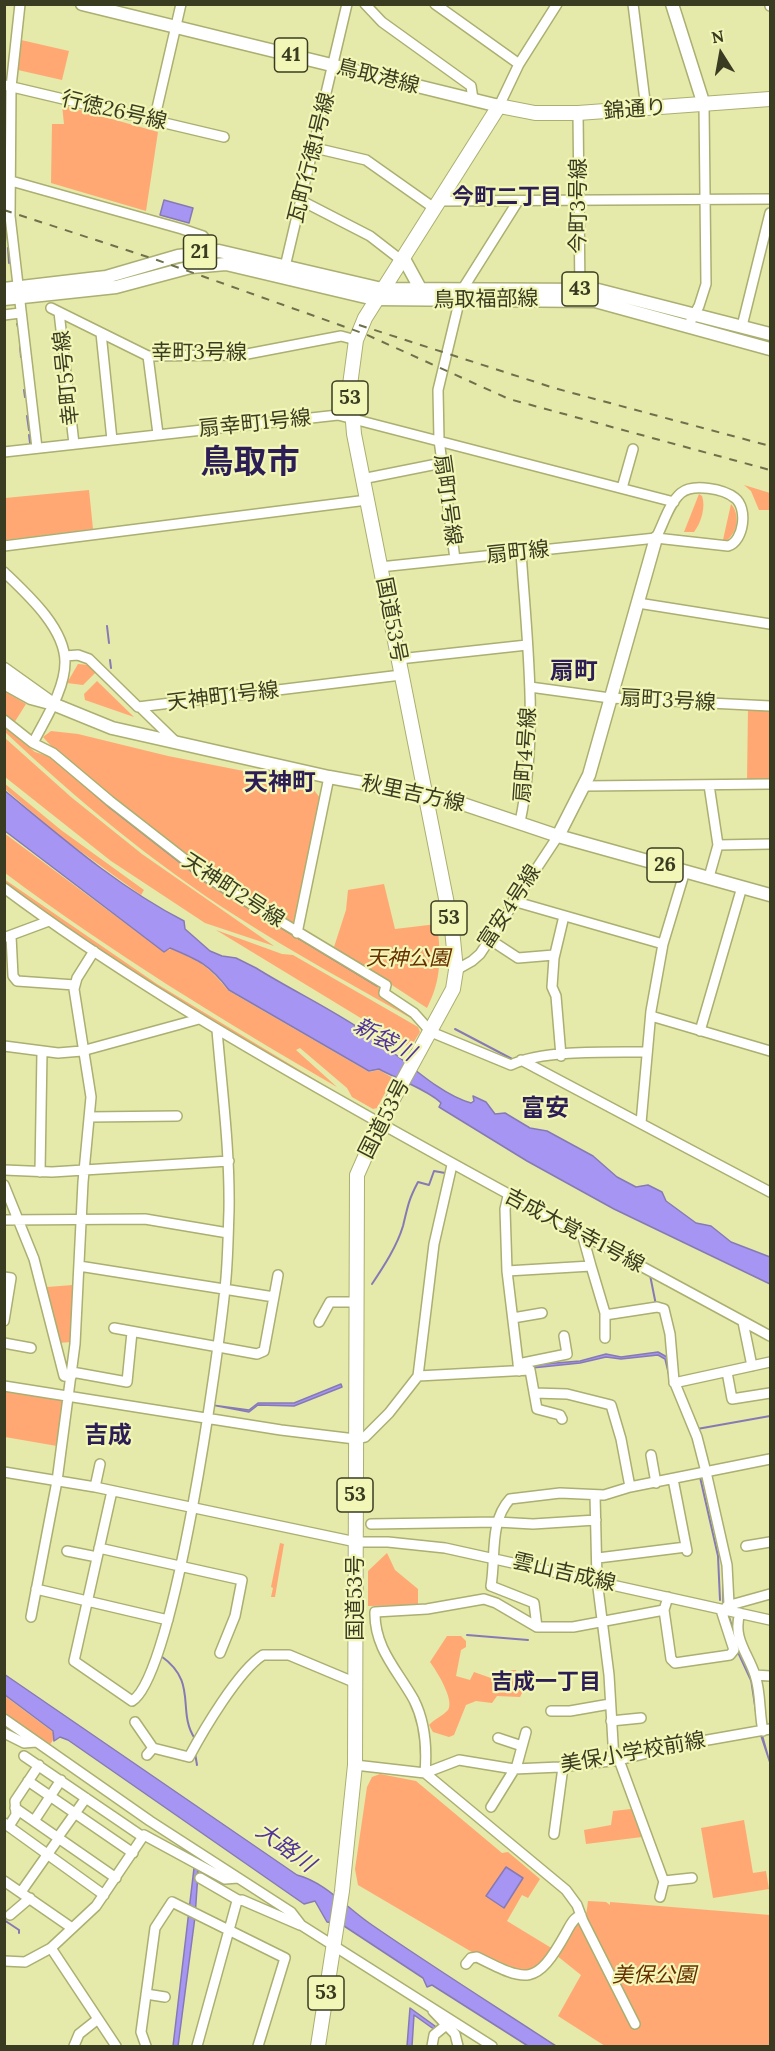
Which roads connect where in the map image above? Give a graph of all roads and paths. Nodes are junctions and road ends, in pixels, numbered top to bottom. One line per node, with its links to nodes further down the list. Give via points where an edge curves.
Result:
1 (20, 4): 13 (street)
2 (82, 4): 10 (main road, 鳥取港線 / 41)
3 (181, 4): 10 (street)
4 (347, 4): 12 (street, 瓦町行徳1号線)
5 (365, 4): 14 (street, via 382,22 471,86)
6 (435, 4): 11 (street)
7 (557, 4): 11 (street)
8 (633, 4): 18 (street)
9 (672, 4): 16 (main road)
10 (175, 26): 12 (main road, 鳥取港線 / 41); 20 (street)
11 (519, 64): 17 (street)
12 (334, 66): 14 (main road, 鳥取港線 / 41); 22 (street, 瓦町行徳1号線)
13 (8, 86): 20 (street, 行徳26号線); 23 (street)
14 (473, 99): 17 (main road, 鳥取港線 / 41)
15 (771, 99): 16 (highway, 錦通り)
16 (704, 105): 18 (highway, 錦通り); 24 (street)
17 (499, 106): 19 (highway, 錦通り, via 535,113); 29 (highway, 国道53号 / 53)
18 (646, 109): 19 (highway, 錦通り)
19 (578, 113): 28 (street, 今町3号線)
20 (154, 120): 21 (street, 行徳26号線)
21 (224, 137)
22 (315, 148): 26 (street, 瓦町行徳1号線); 29 (street, via 366,160)
23 (7, 180): 31 (street, via 203,236); 34 (street)
24 (705, 200): 25 (street); 28 (street); 44 (street, via 706,284)
25 (771, 200)
26 (302, 201): 32 (street, via 370,236); 33 (street, 瓦町行徳1号線)
27 (518, 201): 28 (street); 29 (street); 40 (street, 扇町1号線)
28 (580, 201): 39 (street, 今町3号線)
29 (436, 205): 32 (highway, 国道53号 / 53)
30 (771, 213): 47 (street)
31 (213, 250): 33 (main road, 21, via 233,252); 37 (main road, 21, via 106,277)
32 (402, 258): 36 (main road); 38 (highway, 国道53号 / 53)
33 (284, 271): 37 (main road, 21, via 212,264 116,287); 38 (main road, 21)
34 (15, 272): 35 (street); 37 (street)
35 (4, 273)
36 (421, 290): 38 (main road, 鳥取福部線 / 43); 40 (main road, 鳥取福部線 / 43)
37 (13, 291): 41 (main road, 21); 43 (street)
38 (379, 294): 40 (main road, 鳥取福部線 / 43); 50 (highway, 国道53号 / 53)
39 (580, 294): 40 (main road, 鳥取福部線 / 43); 44 (main road, 鳥取福部線 / 43, via 616,294); 46 (main road, 鳥取福部線 / 43)
40 (461, 295): 56 (street, 扇町1号線, via 438,390)
41 (4, 299)
42 (55, 310): 48 (street, 幸町3号線); 57 (street, 幸町5号線)
43 (20, 313): 45 (street); 58 (street)
44 (695, 314): 46 (street); 47 (main road, 鳥取福部線 / 43)
45 (4, 315)
46 (688, 326): 51 (main road, 鳥取福部線 / 43)
47 (742, 326): 49 (main road, 鳥取福部線 / 43)
48 (101, 333): 52 (street, 幸町3号線); 55 (street)
49 (771, 334)
50 (356, 340): 52 (street, 幸町3号線, via 341,336 242,355); 53 (highway, 国道53号 / 53, via 350,385)
51 (771, 349)
52 (148, 356): 54 (street)
53 (351, 418): 54 (street, 扇幸町1号線, via 338,415); 56 (street, 扇幸町1号線); 62 (highway, 国道53号 / 53)
54 (158, 434): 55 (street, 扇幸町1号線)
55 (112, 440): 57 (street, 扇幸町1号線)
56 (439, 440): 61 (street, 扇町1号線); 63 (street, 扇幸町1号線)
57 (74, 444): 58 (street, 扇幸町1号線)
58 (37, 448): 60 (street, 扇幸町1号線)
59 (633, 449): 63 (street)
60 (4, 452)
61 (442, 462): 62 (street); 72 (street, 扇町1号線)
62 (362, 479): 64 (highway, 国道53号 / 53)
63 (622, 488): 65 (street, 扇幸町1号線)
64 (367, 500): 69 (street); 73 (highway, 国道53号 / 53)
65 (674, 502): 66 (street); 68 (street, 扇町線, via 681,493 697,487 732,496 742,511 740,535 733,545)
66 (666, 519): 67 (street); 68 (street, via 669,531)
67 (656, 538): 68 (street, 扇町線); 70 (street, 扇町線); 71 (main road)
68 (678, 540): 71 (street)
69 (4, 546)
70 (522, 552): 72 (street, 扇町線); 77 (street)
71 (651, 552): 75 (main road)
72 (455, 559): 73 (street, 扇町線)
73 (380, 567): 79 (highway, 国道53号 / 53)
74 (4, 572): 78 (street, via 43,614 59,638)
75 (638, 603): 76 (street); 84 (main road)
76 (771, 624)
77 (527, 645): 79 (street); 83 (street, 扇町4号線)
78 (65, 656): 85 (street); 87 (street, 天神町1号線, via 89,659)
79 (399, 659): 81 (highway, 国道53号 / 53)
80 (4, 669): 85 (main road, 秋里吉方線 / 26)
81 (401, 675): 87 (street, 天神町1号線); 96 (highway, 国道53号 / 53)
82 (4, 683): 85 (main road, 秋里吉方線 / 26, via 31,698)
83 (530, 687): 84 (street, 扇町3号線); 97 (street, 扇町4号線, via 530,769)
84 (610, 698): 86 (street, 扇町3号線); 94 (main road)
85 (53, 704): 89 (street); 90 (main road, 秋里吉方線 / 26, via 96,723)
86 (770, 706)
87 (140, 707): 90 (street)
88 (4, 720): 89 (street, 天神町2号線)
89 (33, 743): 109 (street, 天神町2号線, via 53,753 210,879)
90 (178, 745): 91 (main road, 秋里吉方線 / 26)
91 (329, 777): 96 (main road, 秋里吉方線 / 26); 109 (street)
92 (770, 784): 93 (street); 95 (street)
93 (709, 785): 94 (street); 100 (street)
94 (585, 786): 98 (main road)
95 (771, 794)
96 (424, 795): 97 (main road, 秋里吉方線 / 26); 115 (highway, 国道53号 / 53, via 450,919)
97 (520, 822): 98 (main road, 秋里吉方線 / 26)
98 (558, 836): 101 (main road, 秋里吉方線 / 26); 106 (street, 富安4号線)
99 (771, 844): 100 (street)
100 (718, 845): 102 (street)
101 (685, 871): 102 (main road, 秋里吉方線 / 26); 112 (street)
102 (709, 877): 103 (main road, 秋里吉方線 / 26)
103 (742, 887): 105 (main road, 秋里吉方線 / 26); 120 (street)
104 (4, 888): 108 (street, 吉成大覚寺1号線)
105 (771, 895)
106 (513, 901): 107 (street); 111 (street, 富安4号線)
107 (564, 916): 112 (street); 114 (street)
108 (49, 921): 110 (street); 113 (street, 吉成大覚寺1号線)
109 (297, 933): 121 (street, 天神町2号線, via 386,985 384,993 414,1013)
110 (8, 937): 116 (street, via 17,981)
111 (489, 939): 114 (street, via 518,957); 115 (street, 富安4号線, via 472,962)
112 (663, 944): 117 (street)
113 (94, 951): 116 (street); 118 (street, 吉成大覚寺1号線)
114 (554, 955): 127 (street, via 552,987)
115 (456, 970): 121 (highway, 国道53号 / 53, via 453,989)
116 (75, 985): 123 (street)
117 (651, 1016): 120 (street); 126 (street)
118 (199, 1019): 119 (street, 吉成大覚寺1号線); 123 (street)
119 (217, 1030): 131 (street, 吉成大覚寺1号線); 133 (street)
120 (700, 1031): 124 (street)
121 (430, 1035): 128 (street, via 511,1065); 131 (highway, 国道53号 / 53)
122 (4, 1046): 125 (street)
123 (81, 1051): 125 (street); 130 (street, via 91,1097)
124 (771, 1051)
125 (42, 1052): 137 (street)
126 (646, 1052): 127 (street); 132 (street)
127 (561, 1056): 128 (street)
128 (521, 1060): 132 (street)
129 (177, 1116): 130 (street)
130 (90, 1117): 135 (street)
131 (380, 1123): 134 (street, 吉成大覚寺1号線); 153 (highway, 国道53号 / 53, via 357,1175)
132 (640, 1123): 139 (street)
133 (229, 1161): 135 (street); 144 (street)
134 (452, 1165): 140 (street, 吉成大覚寺1号線); 173 (street, via 434,1244)
135 (85, 1168): 137 (street); 141 (street)
136 (4, 1170): 137 (street)
137 (40, 1172)
138 (4, 1185): 142 (street)
139 (771, 1192)
140 (508, 1196): 145 (street, 吉成大覚寺1号線); 148 (street)
141 (81, 1218): 142 (street); 144 (street, via 145,1219); 146 (street)
142 (19, 1219): 143 (street); 172 (street, via 34,1259 64,1376)
143 (4, 1220)
144 (228, 1233): 151 (street)
145 (583, 1237): 147 (street); 159 (street, 吉成大覚寺1号線)
146 (79, 1266): 151 (street); 172 (street)
147 (591, 1266): 148 (street); 155 (street)
148 (507, 1271): 156 (street)
149 (278, 1275): 152 (street)
150 (4, 1277): 157 (street, via 11,1278)
151 (225, 1289): 152 (street); 166 (street)
152 (274, 1298): 166 (street, via 264,1352)
153 (355, 1302): 158 (street, via 330,1302); 181 (highway, 国道53号 / 53)
154 (542, 1312): 156 (street)
155 (605, 1315): 164 (street); 174 (street, via 657,1306 664,1309)
156 (513, 1318): 170 (street)
157 (4, 1321)
158 (319, 1322)
159 (743, 1322): 163 (street, 吉成大覚寺1号線); 169 (street)
160 (114, 1328): 161 (street)
161 (132, 1332): 166 (street); 172 (street, via 127,1382)
162 (564, 1336): 170 (street, via 567,1354)
163 (771, 1336)
164 (605, 1338)
165 (4, 1343): 167 (street)
166 (217, 1347): 179 (street)
167 (32, 1348)
168 (771, 1362): 169 (street)
169 (752, 1366): 171 (street)
170 (519, 1367): 173 (street); 176 (street, via 530,1370)
171 (727, 1372): 174 (street); 177 (street, via 732,1399)
172 (71, 1374): 178 (street)
173 (418, 1376): 181 (street, via 365,1437)
174 (674, 1383): 185 (street, via 697,1437)
175 (4, 1386): 178 (street)
176 (534, 1393): 180 (street, via 539,1410); 191 (street, via 567,1394 611,1405)
177 (771, 1393)
178 (69, 1395): 179 (street); 188 (street)
179 (206, 1416): 181 (street); 194 (street)
180 (562, 1419)
181 (354, 1439): 198 (highway, 国道53号 / 53)
182 (651, 1455): 189 (street)
183 (771, 1459): 185 (street)
184 (100, 1464): 190 (street)
185 (706, 1472): 187 (street); 213 (street, via 727,1565)
186 (4, 1473): 188 (street, 雲山吉成線)
187 (673, 1479): 189 (street); 204 (street, via 687,1550)
188 (57, 1480): 190 (street, 雲山吉成線); 208 (street)
189 (656, 1483): 191 (street)
190 (95, 1487): 192 (street, 雲山吉成線)
191 (630, 1487): 193 (street)
192 (112, 1491): 194 (street, 雲山吉成線); 202 (street)
193 (595, 1495): 195 (street); 196 (street, via 560,1493 510,1499)
194 (191, 1508): 198 (street, 雲山吉成線); 205 (street)
195 (596, 1520): 196 (street, via 533,1524); 204 (street)
196 (497, 1521): 197 (street); 203 (street)
197 (371, 1524)
198 (356, 1542): 203 (street, 雲山吉成線, via 425,1545); 225 (highway, 国道53号 / 53)
199 (771, 1542): 200 (street)
200 (746, 1546)
201 (67, 1551): 202 (street)
202 (98, 1552): 205 (street); 212 (street)
203 (493, 1557): 206 (street, 雲山吉成線); 207 (street)
204 (598, 1558): 206 (street)
205 (180, 1564): 218 (street); 222 (street, via 242,1580 235,1616)
206 (597, 1580): 210 (street, 雲山吉成線); 220 (street)
207 (491, 1586): 211 (street); 221 (street, via 534,1603)
208 (36, 1589): 212 (street); 217 (street)
209 (771, 1594): 213 (street)
210 (668, 1597): 214 (street); 215 (street, 雲山吉成線)
211 (486, 1600): 221 (street); 244 (street, via 375,1612 382,1649 421,1718)
212 (87, 1602): 218 (street); 218 (street, via 74,1662 129,1700 136,1699 149,1675)
213 (729, 1604): 215 (street)
214 (664, 1610): 215 (street, via 671,1659 675,1663 730,1654 734,1650); 220 (street)
215 (721, 1610): 216 (street, 雲山吉成線)
216 (740, 1613): 219 (street, 雲山吉成線); 223 (street, via 740,1640)
217 (31, 1617)
218 (168, 1620)
219 (771, 1620)
220 (601, 1623): 221 (street); 226 (street)
221 (537, 1627)
222 (220, 1653)
223 (755, 1675): 224 (street); 232 (street)
224 (771, 1676)
225 (356, 1683): 231 (street, via 287,1655 263,1656 250,1667 189,1757 150,1752); 241 (highway, 国道53号 / 53)
226 (610, 1704): 227 (street); 230 (street)
227 (551, 1711)
228 (641, 1718): 230 (street)
229 (4, 1719): 236 (street)
230 (611, 1721): 239 (street)
231 (135, 1722)
232 (767, 1730): 239 (street, 美保小学校前線)
233 (526, 1732): 237 (street)
234 (4, 1733): 236 (street, via 24,1743)
235 (498, 1738): 237 (street)
236 (36, 1742): 261 (street)
237 (522, 1746): 243 (street)
238 (24, 1755): 240 (street)
239 (617, 1760): 242 (street, 美保小学校前線); 264 (street)
240 (39, 1765): 245 (street); 246 (street)
241 (355, 1765): 244 (street, 美保小学校前線); 275 (highway, 国道53号 / 53)
242 (563, 1767): 243 (street, 美保小学校前線); 254 (street)
243 (515, 1769): 244 (street, 美保小学校前線, via 459,1760); 249 (street)
244 (425, 1773): 271 (street, via 566,1890)
245 (61, 1780): 247 (street); 248 (street)
246 (28, 1781): 247 (street); 250 (street, via 15,1801)
247 (50, 1796): 251 (street); 252 (street)
248 (86, 1798): 251 (street); 255 (street)
249 (491, 1807)
250 (15, 1808): 252 (street); 253 (street, via 16,1815)
251 (75, 1813): 256 (street); 257 (street)
252 (34, 1821): 256 (street)
253 (7, 1825): 258 (street)
254 (554, 1834)
255 (143, 1837): 257 (street); 261 (street, via 225,1879)
256 (58, 1838): 258 (street); 259 (street)
257 (133, 1853): 259 (street)
258 (48, 1854): 265 (street); 266 (street)
259 (116, 1878): 266 (street)
260 (200, 1878): 269 (street)
261 (238, 1878): 272 (street, via 291,1912)
262 (692, 1878): 264 (street)
263 (4, 1881): 265 (street)
264 (664, 1882): 267 (street)
265 (21, 1892): 268 (street)
266 (104, 1895): 273 (street)
267 (660, 1897)
268 (30, 1898): 270 (street, via 21,1911); 273 (street)
269 (238, 1900): 272 (street); 274 (street)
270 (10, 1915)
271 (581, 1915): 278 (street, via 536,1973 521,1977 477,1958); 283 (street)
272 (301, 1925): 275 (street)
273 (72, 1928): 276 (street)
274 (229, 1928): 279 (street, via 172,1902 156,1928); 290 (street); 291 (street, via 285,1958)
275 (333, 1941): 281 (street); 292 (highway, 国道53号 / 53)
276 (51, 1948): 277 (street, via 25,1962); 282 (street)
277 (4, 1961)
278 (466, 1964)
279 (146, 1994): 280 (street); 289 (street, via 141,2032)
280 (165, 1997)
281 (429, 2006): 284 (street); 295 (street)
282 (98, 2019): 285 (street); 288 (street)
283 (635, 2024)
284 (445, 2026): 293 (street, via 434,2035); 294 (street, via 455,2034)
285 (78, 2036): 286 (street); 287 (street)
286 (74, 2046)
287 (86, 2046)
288 (116, 2046)
289 (146, 2046)
290 (197, 2046)
291 (258, 2046)
292 (318, 2046)
293 (432, 2046)
294 (458, 2046)
295 (492, 2046)

